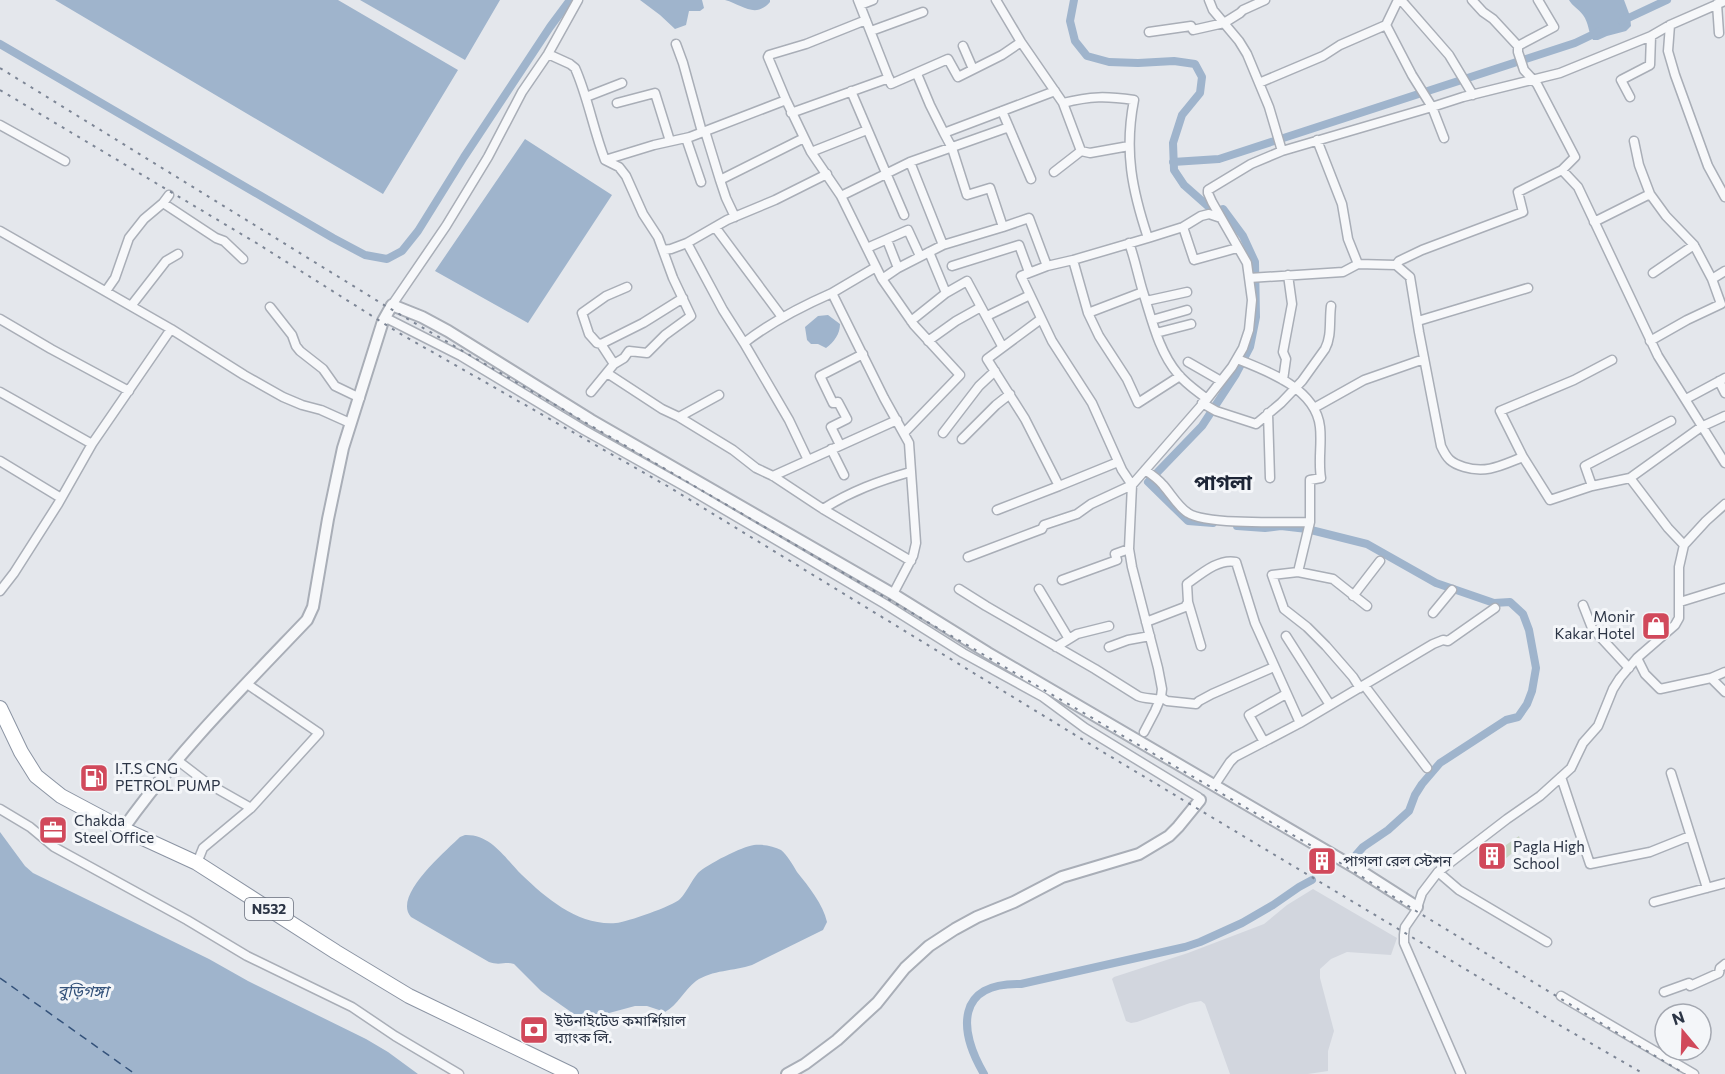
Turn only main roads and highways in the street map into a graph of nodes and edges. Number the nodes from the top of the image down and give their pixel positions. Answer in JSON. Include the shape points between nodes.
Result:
{"nodes":[{"id":1,"x":0,"y":708,"type":"edge"},
{"id":2,"x":571,"y":1074,"type":"edge"}],
"edges":[{"from":1,"to":2,"type":"highway","number":"N532","via":[[36,776],[62,796],[197,863],[409,996]]}]}
